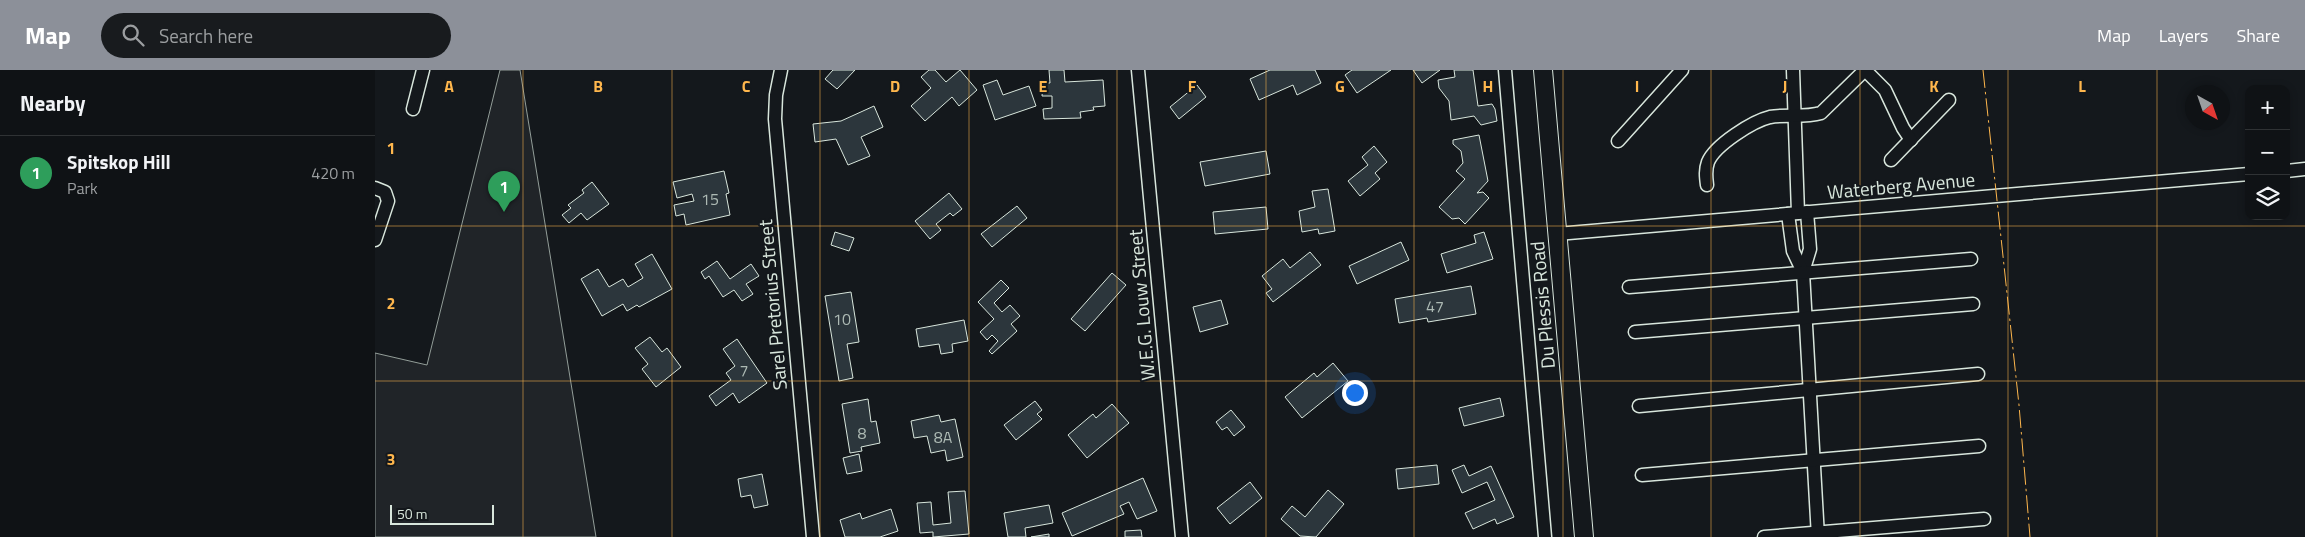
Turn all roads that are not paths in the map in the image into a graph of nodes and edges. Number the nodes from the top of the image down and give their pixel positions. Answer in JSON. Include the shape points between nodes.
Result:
{"nodes":[{"id":1,"x":423,"y":70,"type":"edge"},
{"id":2,"x":781,"y":70,"type":"edge"},
{"id":3,"x":1138,"y":70,"type":"edge"},
{"id":4,"x":1505,"y":70,"type":"edge"},
{"id":5,"x":1543,"y":70,"type":"edge"},
{"id":6,"x":1682,"y":70,"type":"edge"},
{"id":7,"x":1793,"y":70,"type":"edge"},
{"id":8,"x":1865,"y":70,"type":"edge"},
{"id":9,"x":1949,"y":100,"type":"dead end"},
{"id":10,"x":413,"y":109,"type":"dead end"},
{"id":11,"x":1795,"y":116,"type":"junction"},
{"id":12,"x":1911,"y":140,"type":"junction"},
{"id":13,"x":1618,"y":141,"type":"dead end"},
{"id":14,"x":1891,"y":160,"type":"dead end"},
{"id":15,"x":2305,"y":169,"type":"edge"},
{"id":16,"x":2290,"y":171,"type":"edge"},
{"id":17,"x":2245,"y":174,"type":"edge"},
{"id":18,"x":1707,"y":185,"type":"dead end"},
{"id":19,"x":375,"y":188,"type":"edge"},
{"id":20,"x":1798,"y":213,"type":"junction"},
{"id":21,"x":1557,"y":234,"type":"junction"},
{"id":22,"x":375,"y":240,"type":"edge"},
{"id":23,"x":1971,"y":259,"type":"dead end"},
{"id":24,"x":1803,"y":272,"type":"junction"},
{"id":25,"x":1629,"y":287,"type":"dead end"},
{"id":26,"x":1973,"y":304,"type":"dead end"},
{"id":27,"x":1805,"y":319,"type":"junction"},
{"id":28,"x":1635,"y":332,"type":"dead end"},
{"id":29,"x":1978,"y":374,"type":"dead end"},
{"id":30,"x":1809,"y":390,"type":"junction"},
{"id":31,"x":1639,"y":406,"type":"dead end"},
{"id":32,"x":1979,"y":446,"type":"dead end"},
{"id":33,"x":1813,"y":460,"type":"junction"},
{"id":34,"x":1642,"y":475,"type":"dead end"},
{"id":35,"x":1984,"y":519,"type":"dead end"},
{"id":36,"x":1817,"y":535,"type":"edge"},
{"id":37,"x":813,"y":537,"type":"edge"},
{"id":38,"x":1182,"y":537,"type":"edge"},
{"id":39,"x":1545,"y":537,"type":"edge"},
{"id":40,"x":1584,"y":537,"type":"edge"},
{"id":41,"x":1764,"y":537,"type":"edge"}],
"edges":[{"from":1,"to":10,"type":"street"},
{"from":2,"to":37,"type":"street","name":"Sarel Pretorius Street","via":[[776,95],[776,128]]},
{"from":3,"to":38,"type":"street","name":"W.E.G. Louw Street"},
{"from":4,"to":39,"type":"street","name":"Du Plessis Road"},
{"from":5,"to":21,"type":"street","name":"Du Plessis Road"},
{"from":6,"to":13,"type":"street"},
{"from":7,"to":11,"type":"street"},
{"from":8,"to":11,"type":"street","via":[[1821,113]]},
{"from":8,"to":12,"type":"street","via":[[1885,90]]},
{"from":9,"to":12,"type":"street"},
{"from":11,"to":18,"type":"street","via":[[1771,117],[1753,123],[1729,139],[1709,160]]},
{"from":11,"to":20,"type":"street"},
{"from":12,"to":14,"type":"street"},
{"from":15,"to":16,"type":"street"},
{"from":17,"to":20,"type":"street","name":"Waterberg Avenue"},
{"from":19,"to":22,"type":"street","via":[[385,192],[388,200]]},
{"from":20,"to":21,"type":"street","name":"Waterberg Avenue"},
{"from":20,"to":24,"type":"street","via":[[1793,251]]},
{"from":20,"to":24,"type":"street","via":[[1810,249]]},
{"from":21,"to":40,"type":"street","name":"Du Plessis Road"},
{"from":23,"to":24,"type":"street"},
{"from":24,"to":25,"type":"street"},
{"from":24,"to":27,"type":"street"},
{"from":26,"to":27,"type":"street"},
{"from":27,"to":28,"type":"street"},
{"from":27,"to":30,"type":"street"},
{"from":29,"to":30,"type":"street"},
{"from":30,"to":31,"type":"street"},
{"from":30,"to":33,"type":"street"},
{"from":32,"to":33,"type":"street"},
{"from":33,"to":34,"type":"street"},
{"from":33,"to":36,"type":"street"},
{"from":35,"to":36,"type":"street"},
{"from":36,"to":41,"type":"street"}]}
